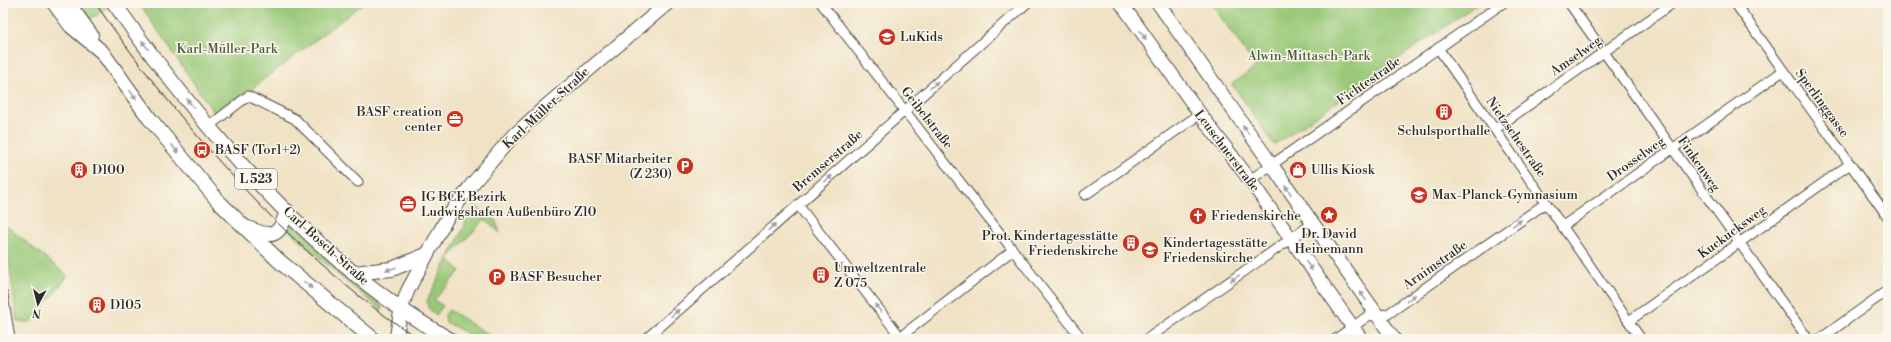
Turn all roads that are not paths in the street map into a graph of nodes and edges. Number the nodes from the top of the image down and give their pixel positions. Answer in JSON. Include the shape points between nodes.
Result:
{"nodes":[{"id":1,"x":54,"y":3,"type":"edge"},
{"id":2,"x":68,"y":3,"type":"edge"},
{"id":3,"x":114,"y":3,"type":"edge"},
{"id":4,"x":668,"y":3,"type":"edge"},
{"id":5,"x":821,"y":3,"type":"edge"},
{"id":6,"x":1027,"y":3,"type":"edge"},
{"id":7,"x":1121,"y":3,"type":"edge"},
{"id":8,"x":1158,"y":3,"type":"edge"},
{"id":9,"x":1503,"y":3,"type":"edge"},
{"id":10,"x":1569,"y":3,"type":"edge"},
{"id":11,"x":1673,"y":3,"type":"edge"},
{"id":12,"x":1735,"y":3,"type":"edge"},
{"id":13,"x":1438,"y":48,"type":"junction"},
{"id":14,"x":1604,"y":51,"type":"junction"},
{"id":15,"x":102,"y":52,"type":"junction"},
{"id":16,"x":1783,"y":70,"type":"junction"},
{"id":17,"x":905,"y":111,"type":"junction"},
{"id":18,"x":1200,"y":114,"type":"junction"},
{"id":19,"x":209,"y":126,"type":"junction"},
{"id":20,"x":1495,"y":129,"type":"junction"},
{"id":21,"x":1672,"y":149,"type":"junction"},
{"id":22,"x":1850,"y":164,"type":"junction"},
{"id":23,"x":1271,"y":166,"type":"junction"},
{"id":24,"x":1250,"y":180,"type":"junction"},
{"id":25,"x":358,"y":182,"type":"dead end"},
{"id":26,"x":1085,"y":195,"type":"dead end"},
{"id":27,"x":1546,"y":203,"type":"junction"},
{"id":28,"x":798,"y":205,"type":"junction"},
{"id":29,"x":287,"y":211,"type":"junction"},
{"id":30,"x":1888,"y":218,"type":"edge"},
{"id":31,"x":1312,"y":224,"type":"junction"},
{"id":32,"x":242,"y":225,"type":"junction"},
{"id":33,"x":1563,"y":226,"type":"junction"},
{"id":34,"x":1290,"y":239,"type":"junction"},
{"id":35,"x":1739,"y":243,"type":"junction"},
{"id":36,"x":1013,"y":250,"type":"junction"},
{"id":37,"x":426,"y":255,"type":"junction"},
{"id":38,"x":353,"y":273,"type":"junction"},
{"id":39,"x":1888,"y":290,"type":"edge"},
{"id":40,"x":3,"y":295,"type":"edge"},
{"id":41,"x":401,"y":309,"type":"junction"},
{"id":42,"x":1377,"y":315,"type":"junction"},
{"id":43,"x":1629,"y":321,"type":"junction"},
{"id":44,"x":1353,"y":327,"type":"junction"},
{"id":45,"x":7,"y":337,"type":"edge"},
{"id":46,"x":901,"y":338,"type":"edge"},
{"id":47,"x":373,"y":339,"type":"edge"},
{"id":48,"x":396,"y":339,"type":"edge"},
{"id":49,"x":449,"y":339,"type":"edge"},
{"id":50,"x":646,"y":339,"type":"edge"},
{"id":51,"x":1082,"y":339,"type":"edge"},
{"id":52,"x":1147,"y":339,"type":"edge"},
{"id":53,"x":1336,"y":339,"type":"edge"},
{"id":54,"x":1361,"y":339,"type":"edge"},
{"id":55,"x":1394,"y":339,"type":"edge"},
{"id":56,"x":1641,"y":339,"type":"edge"},
{"id":57,"x":1808,"y":339,"type":"edge"},
{"id":58,"x":1820,"y":339,"type":"edge"}],
"edges":[{"from":1,"to":15,"type":"main road","via":[[72,26]]},
{"from":2,"to":15,"type":"main road"},
{"from":19,"to":3,"type":"main road","name":"Carl-Bosch-Straße","number":"L 523","one_way":true},
{"from":4,"to":37,"type":"street","name":"Karl-Müller-Straße","via":[[563,90],[510,139],[460,200]]},
{"from":5,"to":17,"type":"street","name":"Geibelstraße"},
{"from":17,"to":6,"type":"street","name":"Bremserstraße","one_way":true},
{"from":7,"to":18,"type":"street","name":"Leuschnerstraße","one_way":true},
{"from":23,"to":8,"type":"street","name":"Leuschnerstraße","one_way":true},
{"from":9,"to":13,"type":"street","name":"Fichtestraße"},
{"from":10,"to":14,"type":"street","name":"Finkenweg"},
{"from":11,"to":14,"type":"street","name":"Amselweg"},
{"from":12,"to":16,"type":"street","name":"Sperlinggasse"},
{"from":13,"to":20,"type":"street","name":"Nietzschestraße"},
{"from":13,"to":23,"type":"street","name":"Fichtestraße"},
{"from":14,"to":20,"type":"street","name":"Amselweg"},
{"from":14,"to":21,"type":"street","name":"Finkenweg"},
{"from":15,"to":32,"type":"main road","one_way":true,"via":[[150,118],[219,202]]},
{"from":16,"to":21,"type":"street","name":"Drosselweg"},
{"from":16,"to":22,"type":"street","name":"Sperlinggasse"},
{"from":28,"to":17,"type":"street","name":"Bremserstraße","one_way":true},
{"from":17,"to":36,"type":"street","name":"Geibelstraße"},
{"from":18,"to":24,"type":"street","name":"Leuschnerstraße"},
{"from":18,"to":26,"type":"street"},
{"from":19,"to":25,"type":"street","via":[[248,96],[295,119]]},
{"from":19,"to":29,"type":"main road","name":"Carl-Bosch-Straße","number":"L 523","via":[[253,177]]},
{"from":20,"to":27,"type":"street","name":"Nietzschestraße"},
{"from":21,"to":33,"type":"street","name":"Drosselweg"},
{"from":21,"to":35,"type":"street","name":"Finkenweg"},
{"from":22,"to":30,"type":"street","name":"Sperlinggasse"},
{"from":22,"to":35,"type":"street","name":"Kuckucksweg"},
{"from":23,"to":24,"type":"street","name":"Fichtestraße"},
{"from":31,"to":23,"type":"street","name":"Leuschnerstraße","one_way":true},
{"from":24,"to":34,"type":"street","name":"Leuschnerstraße"},
{"from":27,"to":33,"type":"street","name":"Nietzschestraße"},
{"from":42,"to":27,"type":"street","name":"Arnimstraße","one_way":true,"via":[[1388,314]]},
{"from":46,"to":28,"type":"street","one_way":true},
{"from":50,"to":28,"type":"street","name":"Bremserstraße","one_way":true},
{"from":29,"to":32,"type":"main road","via":[[282,227],[272,235],[259,233]]},
{"from":29,"to":38,"type":"main road","name":"Carl-Bosch-Straße","number":"L 523"},
{"from":31,"to":34,"type":"street"},
{"from":42,"to":31,"type":"street","name":"Leuschnerstraße","one_way":true},
{"from":32,"to":47,"type":"main road","one_way":true,"via":[[278,260]]},
{"from":33,"to":43,"type":"street","name":"Nietzschestraße"},
{"from":34,"to":44,"type":"street","name":"Leuschnerstraße","one_way":true},
{"from":34,"to":52,"type":"street","one_way":true},
{"from":35,"to":43,"type":"street","name":"Kuckucksweg"},
{"from":35,"to":57,"type":"street","name":"Finkenweg"},
{"from":36,"to":46,"type":"street"},
{"from":36,"to":51,"type":"street","name":"Geibelstraße"},
{"from":37,"to":38,"type":"main road","one_way":true,"via":[[392,269]]},
{"from":37,"to":41,"type":"street","name":"Karl-Müller-Straße"},
{"from":38,"to":41,"type":"main road","name":"Carl-Bosch-Straße","number":"L 523"},
{"from":39,"to":58,"type":"street"},
{"from":40,"to":45,"type":"street"},
{"from":41,"to":48,"type":"street","name":"Karl-Müller-Straße"},
{"from":41,"to":49,"type":"main road","name":"Carl-Bosch-Straße","number":"L 523"},
{"from":42,"to":44,"type":"street","name":"Arnimstraße","via":[[1368,316]]},
{"from":42,"to":55,"type":"street","name":"Leuschnerstraße"},
{"from":43,"to":56,"type":"street","name":"Nietzschestraße"},
{"from":44,"to":53,"type":"street","name":"Arnimstraße"},
{"from":44,"to":54,"type":"street","name":"Leuschnerstraße"}]}
